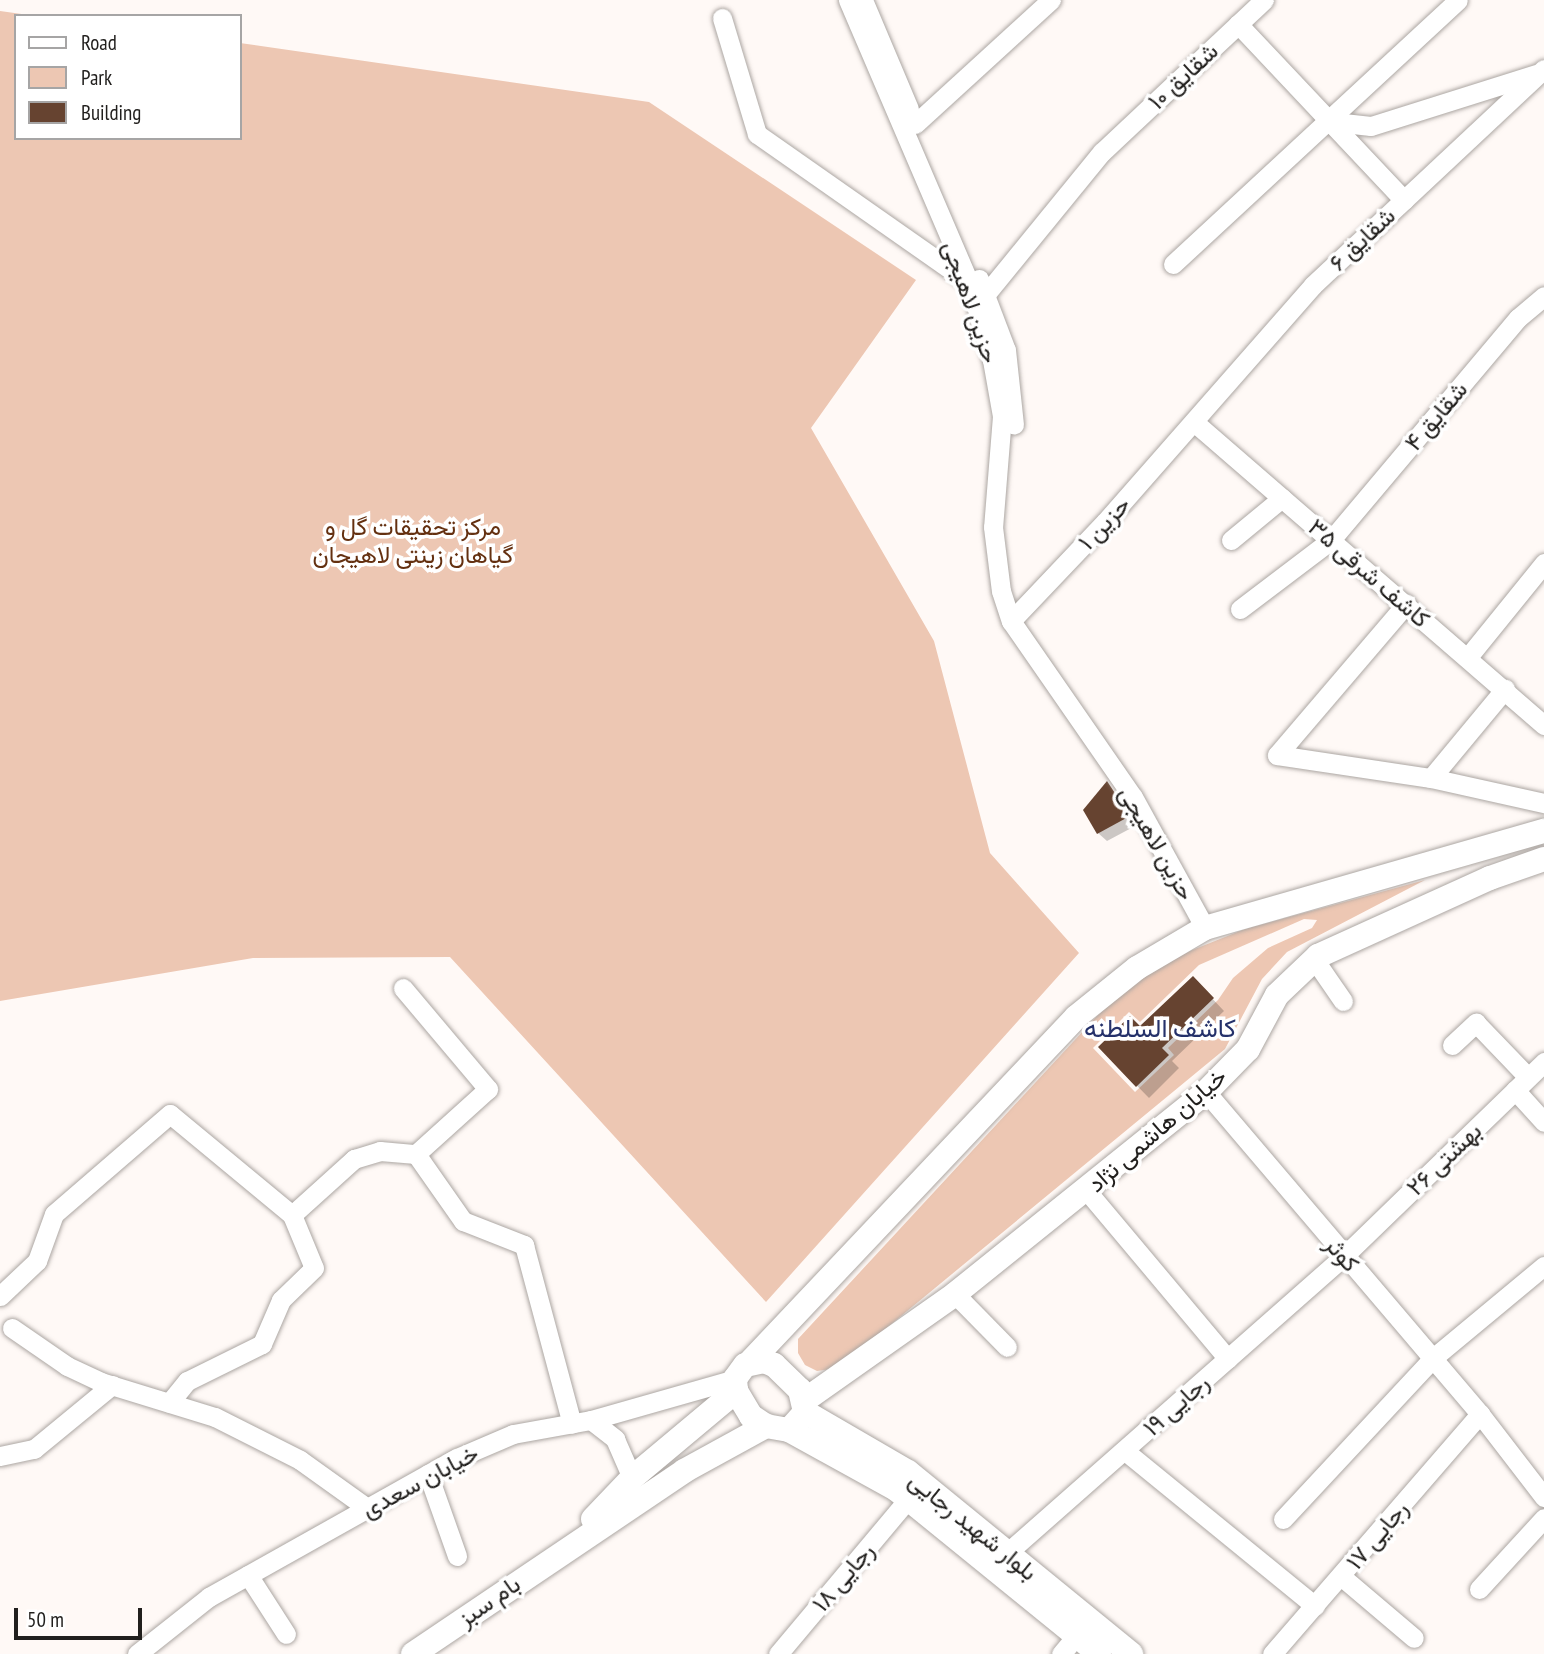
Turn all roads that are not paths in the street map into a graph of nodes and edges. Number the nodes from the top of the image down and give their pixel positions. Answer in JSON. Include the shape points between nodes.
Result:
{"nodes":[{"id":1,"x":1051,"y":0,"type":"edge"},
{"id":2,"x":1264,"y":0,"type":"edge"},
{"id":3,"x":1458,"y":0,"type":"edge"},
{"id":4,"x":858,"y":2,"type":"edge"},
{"id":5,"x":722,"y":18,"type":"dead end"},
{"id":6,"x":1238,"y":24,"type":"junction"},
{"id":7,"x":1542,"y":71,"type":"edge"},
{"id":8,"x":1325,"y":121,"type":"junction"},
{"id":9,"x":915,"y":124,"type":"junction"},
{"id":10,"x":1404,"y":200,"type":"junction"},
{"id":11,"x":1173,"y":264,"type":"dead end"},
{"id":12,"x":969,"y":282,"type":"junction"},
{"id":13,"x":986,"y":294,"type":"junction"},
{"id":14,"x":1544,"y":296,"type":"edge"},
{"id":15,"x":1194,"y":422,"type":"junction"},
{"id":16,"x":1282,"y":498,"type":"junction"},
{"id":17,"x":1231,"y":540,"type":"dead end"},
{"id":18,"x":1331,"y":540,"type":"junction"},
{"id":19,"x":1544,"y":563,"type":"edge"},
{"id":20,"x":1406,"y":604,"type":"junction"},
{"id":21,"x":1240,"y":609,"type":"dead end"},
{"id":22,"x":1011,"y":621,"type":"junction"},
{"id":23,"x":1468,"y":657,"type":"junction"},
{"id":24,"x":1505,"y":689,"type":"junction"},
{"id":25,"x":1544,"y":724,"type":"edge"},
{"id":26,"x":1431,"y":778,"type":"junction"},
{"id":27,"x":1544,"y":803,"type":"edge"},
{"id":28,"x":1544,"y":831,"type":"edge"},
{"id":29,"x":1544,"y":859,"type":"edge"},
{"id":30,"x":1205,"y":928,"type":"junction"},
{"id":31,"x":1314,"y":959,"type":"junction"},
{"id":32,"x":403,"y":988,"type":"dead end"},
{"id":33,"x":1343,"y":1001,"type":"dead end"},
{"id":34,"x":1452,"y":1045,"type":"dead end"},
{"id":35,"x":1544,"y":1062,"type":"edge"},
{"id":36,"x":1522,"y":1084,"type":"junction"},
{"id":37,"x":1206,"y":1092,"type":"junction"},
{"id":38,"x":1544,"y":1122,"type":"edge"},
{"id":39,"x":416,"y":1154,"type":"junction"},
{"id":40,"x":1087,"y":1191,"type":"junction"},
{"id":41,"x":292,"y":1215,"type":"junction"},
{"id":42,"x":1344,"y":1256,"type":"junction"},
{"id":43,"x":1544,"y":1266,"type":"edge"},
{"id":44,"x":955,"y":1294,"type":"junction"},
{"id":45,"x":0,"y":1297,"type":"edge"},
{"id":46,"x":6,"y":1331,"type":"edge"},
{"id":47,"x":1007,"y":1347,"type":"dead end"},
{"id":48,"x":1433,"y":1357,"type":"junction"},
{"id":49,"x":1228,"y":1359,"type":"junction"},
{"id":50,"x":741,"y":1377,"type":"junction"},
{"id":51,"x":112,"y":1385,"type":"junction"},
{"id":52,"x":169,"y":1403,"type":"junction"},
{"id":53,"x":1480,"y":1414,"type":"junction"},
{"id":54,"x":791,"y":1417,"type":"junction"},
{"id":55,"x":581,"y":1422,"type":"junction"},
{"id":56,"x":1125,"y":1451,"type":"junction"},
{"id":57,"x":852,"y":1452,"type":"junction"},
{"id":58,"x":0,"y":1456,"type":"edge"},
{"id":59,"x":428,"y":1474,"type":"junction"},
{"id":60,"x":632,"y":1478,"type":"junction"},
{"id":61,"x":1544,"y":1497,"type":"edge"},
{"id":62,"x":908,"y":1499,"type":"junction"},
{"id":63,"x":367,"y":1508,"type":"junction"},
{"id":64,"x":1544,"y":1518,"type":"edge"},
{"id":65,"x":1283,"y":1519,"type":"dead end"},
{"id":66,"x":565,"y":1549,"type":"junction"},
{"id":67,"x":1007,"y":1553,"type":"junction"},
{"id":68,"x":457,"y":1556,"type":"dead end"},
{"id":69,"x":248,"y":1575,"type":"junction"},
{"id":70,"x":1342,"y":1577,"type":"junction"},
{"id":71,"x":1479,"y":1589,"type":"dead end"},
{"id":72,"x":1315,"y":1606,"type":"junction"},
{"id":73,"x":286,"y":1634,"type":"dead end"},
{"id":74,"x":1414,"y":1638,"type":"dead end"},
{"id":75,"x":1069,"y":1645,"type":"edge"},
{"id":76,"x":136,"y":1654,"type":"edge"},
{"id":77,"x":413,"y":1654,"type":"edge"},
{"id":78,"x":778,"y":1654,"type":"edge"},
{"id":79,"x":1099,"y":1654,"type":"edge"},
{"id":80,"x":1131,"y":1654,"type":"edge"},
{"id":81,"x":1272,"y":1654,"type":"edge"}],
"edges":[{"from":1,"to":9,"type":"street"},
{"from":2,"to":6,"type":"street","name":"شقایق ۱۰"},
{"from":3,"to":8,"type":"street"},
{"from":4,"to":9,"type":"street","name":"حزین لاهیجی"},
{"from":4,"to":12,"type":"street","name":"حزین لاهیجی"},
{"from":5,"to":12,"type":"street","via":[[757,134]]},
{"from":6,"to":8,"type":"street"},
{"from":6,"to":13,"type":"street","name":"شقایق ۱۰","via":[[1102,152]]},
{"from":7,"to":8,"type":"street","via":[[1371,126]]},
{"from":7,"to":10,"type":"street","name":"شقایق ۶"},
{"from":8,"to":10,"type":"street"},
{"from":8,"to":11,"type":"street"},
{"from":9,"to":13,"type":"street","name":"حزین لاهیجی"},
{"from":10,"to":15,"type":"street","name":"شقایق ۶","via":[[1313,285]]},
{"from":12,"to":22,"type":"street","name":"حزین لاهیجی","via":[[992,360],[1002,416],[993,527],[1001,591]]},
{"from":13,"to":22,"type":"street","name":"حزین لاهیجی","via":[[1006,350],[1015,415],[1003,538]]},
{"from":14,"to":18,"type":"street","name":"شقایق ۴","via":[[1518,318]]},
{"from":15,"to":16,"type":"street","name":"کاشف شرقی ۳۵"},
{"from":15,"to":22,"type":"street","name":"حزین ۱"},
{"from":16,"to":17,"type":"street"},
{"from":16,"to":18,"type":"street","name":"کاشف شرقی ۳۵"},
{"from":18,"to":20,"type":"street","name":"کاشف شرقی ۳۵"},
{"from":18,"to":21,"type":"street","name":"شقایق ۴"},
{"from":19,"to":23,"type":"street"},
{"from":20,"to":23,"type":"street","name":"کاشف شرقی ۳۵"},
{"from":20,"to":26,"type":"street","via":[[1277,755]]},
{"from":22,"to":30,"type":"street","name":"حزین لاهیجی","via":[[1133,797]]},
{"from":23,"to":24,"type":"street","name":"کاشف شرقی ۳۵"},
{"from":24,"to":25,"type":"street","name":"کاشف شرقی ۳۵"},
{"from":24,"to":26,"type":"street"},
{"from":26,"to":27,"type":"street"},
{"from":28,"to":30,"type":"main road"},
{"from":29,"to":31,"type":"main road","name":"خیابان هاشمی نژاد","via":[[1490,878]]},
{"from":30,"to":50,"type":"main road","via":[[1137,968],[1076,1017]]},
{"from":31,"to":33,"type":"street"},
{"from":31,"to":37,"type":"main road","name":"خیابان هاشمی نژاد","via":[[1277,995],[1248,1049]]},
{"from":32,"to":39,"type":"street","via":[[488,1089]]},
{"from":34,"to":36,"type":"street","via":[[1476,1023]]},
{"from":35,"to":36,"type":"street","name":"بهشتی ۲۶"},
{"from":36,"to":38,"type":"street"},
{"from":36,"to":42,"type":"street","name":"بهشتی ۲۶"},
{"from":37,"to":40,"type":"main road","name":"خیابان هاشمی نژاد"},
{"from":37,"to":42,"type":"street","name":"کوثر"},
{"from":39,"to":41,"type":"street","via":[[380,1151],[354,1159]]},
{"from":39,"to":55,"type":"street","via":[[463,1221],[524,1245]]},
{"from":40,"to":44,"type":"main road","name":"خیابان هاشمی نژاد"},
{"from":40,"to":49,"type":"street"},
{"from":41,"to":45,"type":"street","via":[[170,1114],[54,1214],[37,1261]]},
{"from":41,"to":52,"type":"street","via":[[314,1268],[281,1300],[262,1344],[187,1381]]},
{"from":42,"to":48,"type":"street","name":"کوثر"},
{"from":42,"to":49,"type":"street","name":"رجایی ۱۹"},
{"from":43,"to":48,"type":"street"},
{"from":44,"to":47,"type":"street"},
{"from":44,"to":54,"type":"main road","name":"خیابان هاشمی نژاد"},
{"from":45,"to":46,"type":"street"},
{"from":46,"to":51,"type":"street","via":[[66,1366]]},
{"from":48,"to":53,"type":"street","name":"کوثر"},
{"from":48,"to":65,"type":"street"},
{"from":49,"to":56,"type":"street","name":"رجایی ۱۹"},
{"from":50,"to":54,"type":"main road","via":[[751,1416]]},
{"from":50,"to":54,"type":"main road","via":[[764,1361],[789,1375]]},
{"from":50,"to":55,"type":"street","name":"خیابان سعدی"},
{"from":50,"to":60,"type":"main road"},
{"from":51,"to":52,"type":"street"},
{"from":51,"to":58,"type":"street","via":[[34,1449]]},
{"from":52,"to":63,"type":"street","via":[[215,1417],[300,1460]]},
{"from":53,"to":61,"type":"street","name":"کوثر"},
{"from":53,"to":70,"type":"street","name":"رجایی ۱۷"},
{"from":54,"to":57,"type":"main road","name":"بلوار شهید رجایی"},
{"from":54,"to":66,"type":"main road","name":"خیابان هاشمی نژاد","via":[[684,1471]]},
{"from":55,"to":59,"type":"street","name":"خیابان سعدی","via":[[513,1434]]},
{"from":55,"to":60,"type":"street","via":[[615,1439]]},
{"from":56,"to":67,"type":"street","name":"رجایی ۱۹"},
{"from":56,"to":72,"type":"street"},
{"from":57,"to":62,"type":"main road","name":"بلوار شهید رجایی"},
{"from":57,"to":67,"type":"main road","name":"بلوار شهید رجایی","via":[[908,1472]]},
{"from":59,"to":63,"type":"street","name":"خیابان سعدی"},
{"from":59,"to":68,"type":"street"},
{"from":60,"to":66,"type":"main road"},
{"from":62,"to":75,"type":"main road","name":"بلوار شهید رجایی"},
{"from":62,"to":78,"type":"street","name":"رجایی ۱۸"},
{"from":63,"to":69,"type":"street","name":"خیابان سعدی"},
{"from":64,"to":71,"type":"street"},
{"from":66,"to":77,"type":"main road","name":"بام سبز"},
{"from":67,"to":80,"type":"main road","name":"بلوار شهید رجایی"},
{"from":69,"to":73,"type":"street"},
{"from":69,"to":76,"type":"street","name":"خیابان سعدی","via":[[209,1597]]},
{"from":70,"to":72,"type":"street","name":"رجایی ۱۷"},
{"from":70,"to":74,"type":"street"},
{"from":72,"to":81,"type":"street","name":"رجایی ۱۷"},
{"from":75,"to":79,"type":"main road","name":"بلوار شهید رجایی"}]}
